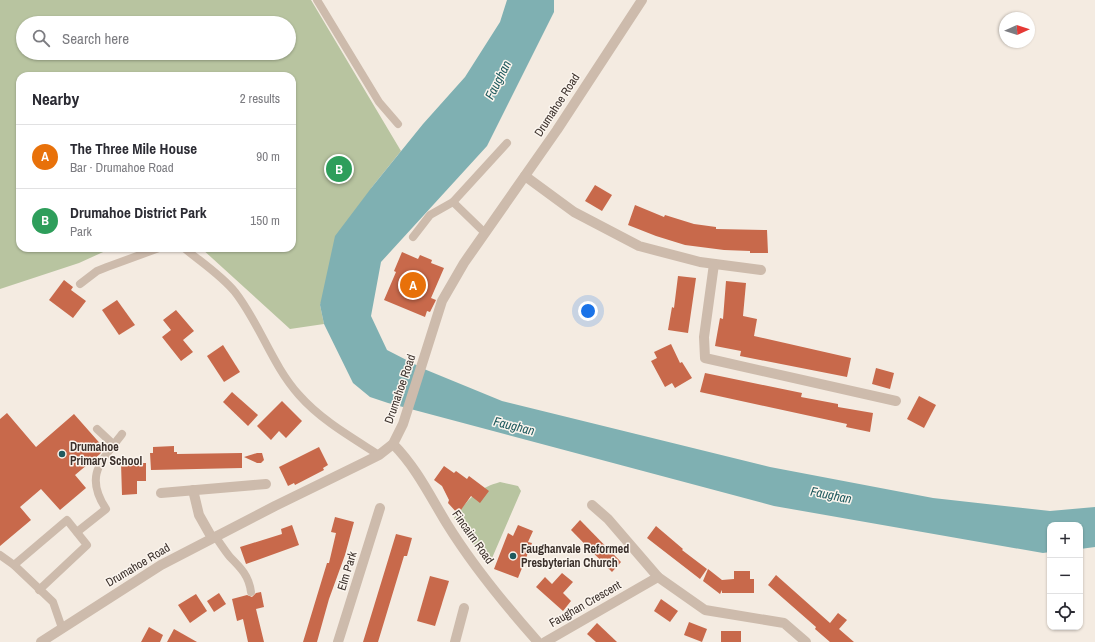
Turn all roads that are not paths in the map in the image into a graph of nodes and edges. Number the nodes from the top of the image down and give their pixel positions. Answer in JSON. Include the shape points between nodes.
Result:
{"nodes":[{"id":1,"x":317,"y":0,"type":"edge"},
{"id":2,"x":642,"y":0,"type":"edge"},
{"id":3,"x":398,"y":124,"type":"dead end"},
{"id":4,"x":507,"y":143,"type":"dead end"},
{"id":5,"x":525,"y":176,"type":"junction"},
{"id":6,"x":453,"y":202,"type":"junction"},
{"id":7,"x":486,"y":233,"type":"junction"},
{"id":8,"x":413,"y":237,"type":"dead end"},
{"id":9,"x":148,"y":252,"type":"edge"},
{"id":10,"x":189,"y":252,"type":"edge"},
{"id":11,"x":714,"y":264,"type":"junction"},
{"id":12,"x":761,"y":270,"type":"dead end"},
{"id":13,"x":80,"y":284,"type":"dead end"},
{"id":14,"x":896,"y":401,"type":"dead end"},
{"id":15,"x":97,"y":429,"type":"dead end"},
{"id":16,"x":122,"y":434,"type":"dead end"},
{"id":17,"x":392,"y":444,"type":"junction"},
{"id":18,"x":114,"y":445,"type":"junction"},
{"id":19,"x":379,"y":455,"type":"junction"},
{"id":20,"x":266,"y":484,"type":"dead end"},
{"id":21,"x":193,"y":490,"type":"junction"},
{"id":22,"x":161,"y":494,"type":"dead end"},
{"id":23,"x":592,"y":505,"type":"dead end"},
{"id":24,"x":380,"y":508,"type":"dead end"},
{"id":25,"x":77,"y":532,"type":"junction"},
{"id":26,"x":214,"y":537,"type":"junction"},
{"id":27,"x":0,"y":555,"type":"edge"},
{"id":28,"x":14,"y":565,"type":"junction"},
{"id":29,"x":658,"y":577,"type":"junction"},
{"id":30,"x":39,"y":590,"type":"junction"},
{"id":31,"x":251,"y":592,"type":"dead end"},
{"id":32,"x":464,"y":608,"type":"dead end"},
{"id":33,"x":62,"y":628,"type":"junction"},
{"id":34,"x":43,"y":642,"type":"edge"},
{"id":35,"x":338,"y":642,"type":"edge"},
{"id":36,"x":455,"y":642,"type":"edge"},
{"id":37,"x":538,"y":642,"type":"edge"},
{"id":38,"x":545,"y":642,"type":"edge"},
{"id":39,"x":806,"y":642,"type":"edge"}],
"edges":[{"from":1,"to":3,"type":"lane","via":[[379,102]]},
{"from":2,"to":5,"type":"street","name":"Drumahoe Road"},
{"from":4,"to":6,"type":"lane"},
{"from":5,"to":7,"type":"street","name":"Drumahoe Road"},
{"from":5,"to":11,"type":"street","via":[[574,212],[638,246]]},
{"from":6,"to":7,"type":"lane"},
{"from":6,"to":8,"type":"lane","via":[[430,216]]},
{"from":7,"to":17,"type":"street","name":"Drumahoe Road","via":[[464,263],[442,301],[403,424]]},
{"from":9,"to":13,"type":"lane","via":[[97,271]]},
{"from":10,"to":19,"type":"lane","via":[[234,292],[298,395],[315,412]]},
{"from":11,"to":12,"type":"street"},
{"from":11,"to":14,"type":"street","via":[[704,337],[705,358]]},
{"from":15,"to":18,"type":"lane"},
{"from":16,"to":18,"type":"lane"},
{"from":17,"to":19,"type":"street","name":"Drumahoe Road"},
{"from":17,"to":37,"type":"street","name":"Fincairn Road","via":[[421,478],[448,524],[507,608]]},
{"from":18,"to":25,"type":"lane","via":[[96,469],[98,497],[106,509]]},
{"from":19,"to":26,"type":"street","name":"Drumahoe Road"},
{"from":20,"to":21,"type":"street"},
{"from":21,"to":22,"type":"street"},
{"from":21,"to":26,"type":"street","via":[[199,515]]},
{"from":23,"to":29,"type":"street","via":[[608,519]]},
{"from":24,"to":35,"type":"street","name":"Elm Park"},
{"from":25,"to":28,"type":"lane","via":[[66,520]]},
{"from":25,"to":30,"type":"lane","via":[[87,544]]},
{"from":26,"to":31,"type":"lane","via":[[242,568],[250,583]]},
{"from":26,"to":33,"type":"street","name":"Drumahoe Road","via":[[161,565]]},
{"from":27,"to":28,"type":"lane"},
{"from":28,"to":30,"type":"lane"},
{"from":29,"to":38,"type":"street","name":"Faughan Crescent"},
{"from":29,"to":39,"type":"street","via":[[705,610],[784,623]]},
{"from":30,"to":33,"type":"lane","via":[[53,602]]},
{"from":32,"to":36,"type":"street"},
{"from":33,"to":34,"type":"street","name":"Drumahoe Road"}]}
